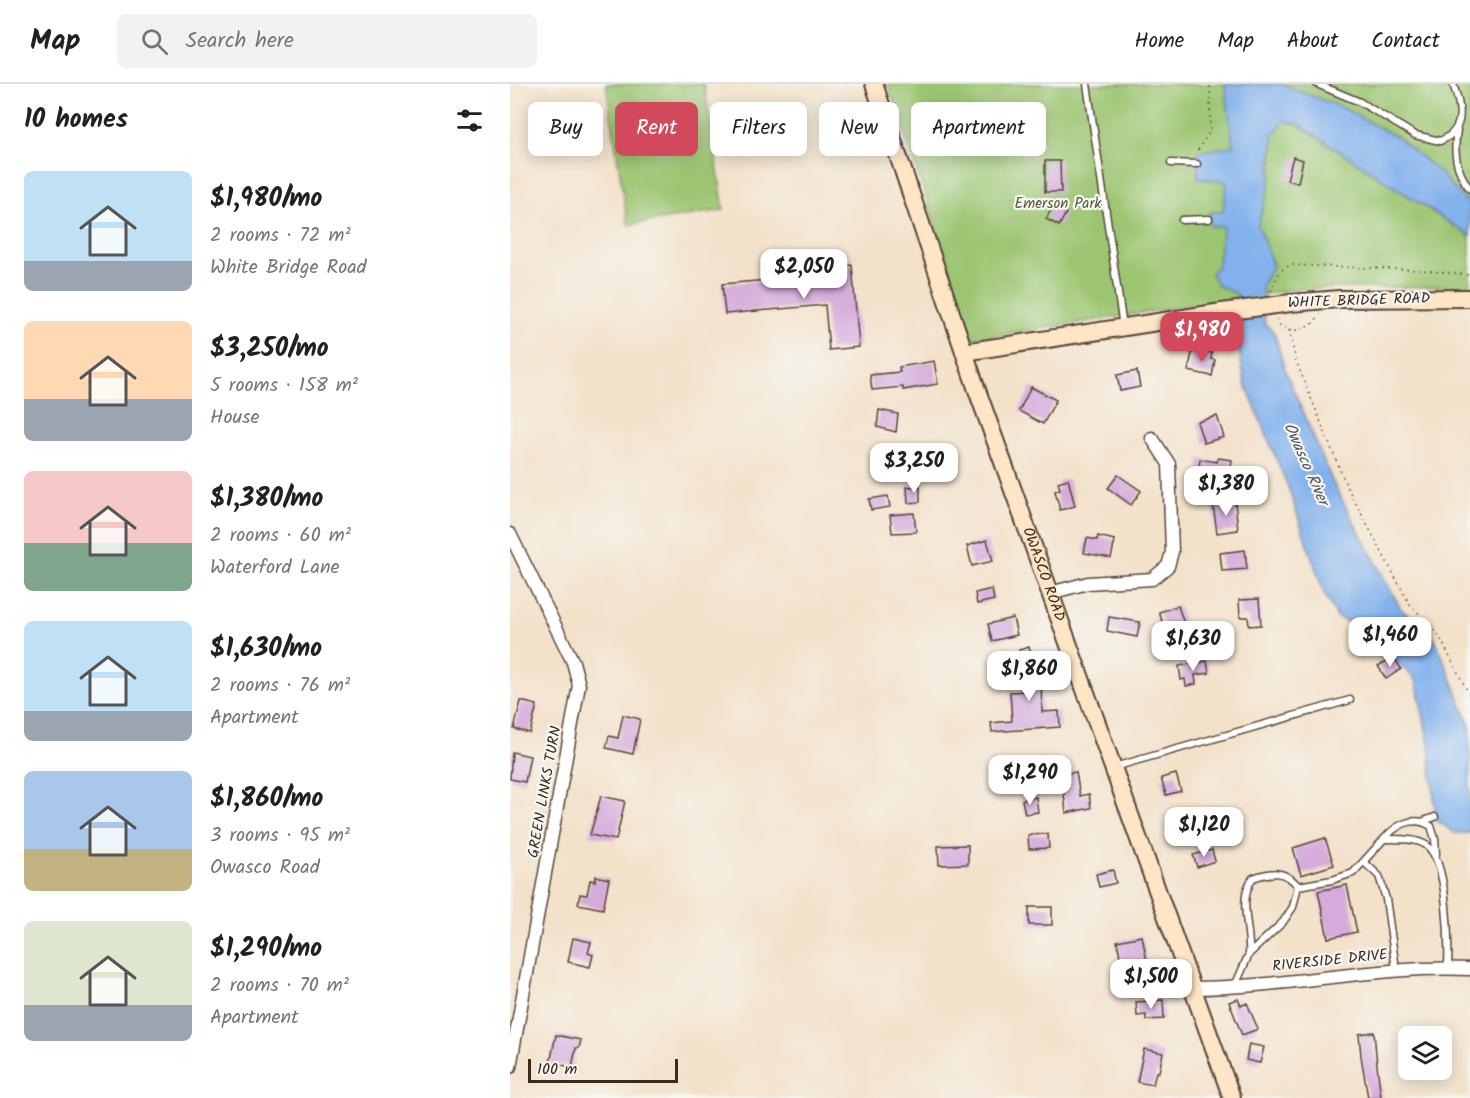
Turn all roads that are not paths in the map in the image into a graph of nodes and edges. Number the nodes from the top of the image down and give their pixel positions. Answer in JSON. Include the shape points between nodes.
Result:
{"nodes":[{"id":1,"x":874,"y":84,"type":"edge"},
{"id":2,"x":1087,"y":84,"type":"edge"},
{"id":3,"x":1317,"y":84,"type":"edge"},
{"id":4,"x":1453,"y":84,"type":"edge"},
{"id":5,"x":1458,"y":127,"type":"junction"},
{"id":6,"x":1171,"y":163,"type":"dead end"},
{"id":7,"x":1197,"y":164,"type":"dead end"},
{"id":8,"x":1470,"y":189,"type":"edge"},
{"id":9,"x":1209,"y":219,"type":"dead end"},
{"id":10,"x":1182,"y":220,"type":"dead end"},
{"id":11,"x":1470,"y":298,"type":"edge"},
{"id":12,"x":1123,"y":328,"type":"junction"},
{"id":13,"x":964,"y":352,"type":"junction"},
{"id":14,"x":1152,"y":438,"type":"dead end"},
{"id":15,"x":510,"y":534,"type":"edge"},
{"id":16,"x":1050,"y":593,"type":"junction"},
{"id":17,"x":1350,"y":700,"type":"dead end"},
{"id":18,"x":1113,"y":767,"type":"junction"},
{"id":19,"x":1435,"y":817,"type":"dead end"},
{"id":20,"x":1424,"y":822,"type":"junction"},
{"id":21,"x":1384,"y":839,"type":"junction"},
{"id":22,"x":1436,"y":854,"type":"junction"},
{"id":23,"x":1365,"y":863,"type":"junction"},
{"id":24,"x":1298,"y":886,"type":"junction"},
{"id":25,"x":1249,"y":954,"type":"junction"},
{"id":26,"x":1448,"y":968,"type":"junction"},
{"id":27,"x":1396,"y":969,"type":"junction"},
{"id":28,"x":1470,"y":969,"type":"edge"},
{"id":29,"x":1235,"y":986,"type":"junction"},
{"id":30,"x":1192,"y":988,"type":"junction"},
{"id":31,"x":510,"y":1067,"type":"edge"},
{"id":32,"x":1232,"y":1098,"type":"edge"}],
"edges":[{"from":1,"to":13,"type":"main road","name":"OWASCO ROAD"},
{"from":2,"to":12,"type":"lane"},
{"from":3,"to":5,"type":"lane","via":[[1360,102],[1422,138],[1440,141]]},
{"from":4,"to":5,"type":"lane","via":[[1460,111]]},
{"from":5,"to":8,"type":"lane","via":[[1455,159]]},
{"from":6,"to":7,"type":"lane"},
{"from":9,"to":10,"type":"lane"},
{"from":11,"to":12,"type":"main road","name":"WHITE BRIDGE ROAD","bridge":true,"via":[[1322,300]]},
{"from":12,"to":13,"type":"main road","name":"WHITE BRIDGE ROAD"},
{"from":13,"to":16,"type":"main road","name":"OWASCO ROAD"},
{"from":14,"to":16,"type":"street","via":[[1168,464],[1172,552],[1168,566],[1146,580],[1088,583]]},
{"from":15,"to":31,"type":"street","name":"GREEN LINKS TURN","via":[[573,662],[579,685]]},
{"from":16,"to":18,"type":"main road","name":"OWASCO ROAD"},
{"from":17,"to":18,"type":"lane"},
{"from":18,"to":30,"type":"main road","name":"OWASCO ROAD"},
{"from":19,"to":20,"type":"lane"},
{"from":20,"to":21,"type":"lane","via":[[1411,821],[1393,829]]},
{"from":20,"to":22,"type":"lane","via":[[1431,826]]},
{"from":21,"to":22,"type":"lane","via":[[1425,844]]},
{"from":21,"to":23,"type":"lane"},
{"from":22,"to":26,"type":"lane","via":[[1448,933]]},
{"from":23,"to":24,"type":"lane","via":[[1353,873]]},
{"from":23,"to":27,"type":"lane","via":[[1379,876],[1386,899]]},
{"from":24,"to":25,"type":"lane","via":[[1293,907],[1283,922]]},
{"from":24,"to":25,"type":"lane","via":[[1280,872],[1253,878],[1244,901]]},
{"from":25,"to":29,"type":"lane"},
{"from":26,"to":27,"type":"street","name":"RIVERSIDE DRIVE"},
{"from":26,"to":28,"type":"street","name":"RIVERSIDE DRIVE"},
{"from":27,"to":29,"type":"street","name":"RIVERSIDE DRIVE"},
{"from":29,"to":30,"type":"street","name":"RIVERSIDE DRIVE"},
{"from":30,"to":32,"type":"main road","name":"OWASCO ROAD"}]}
